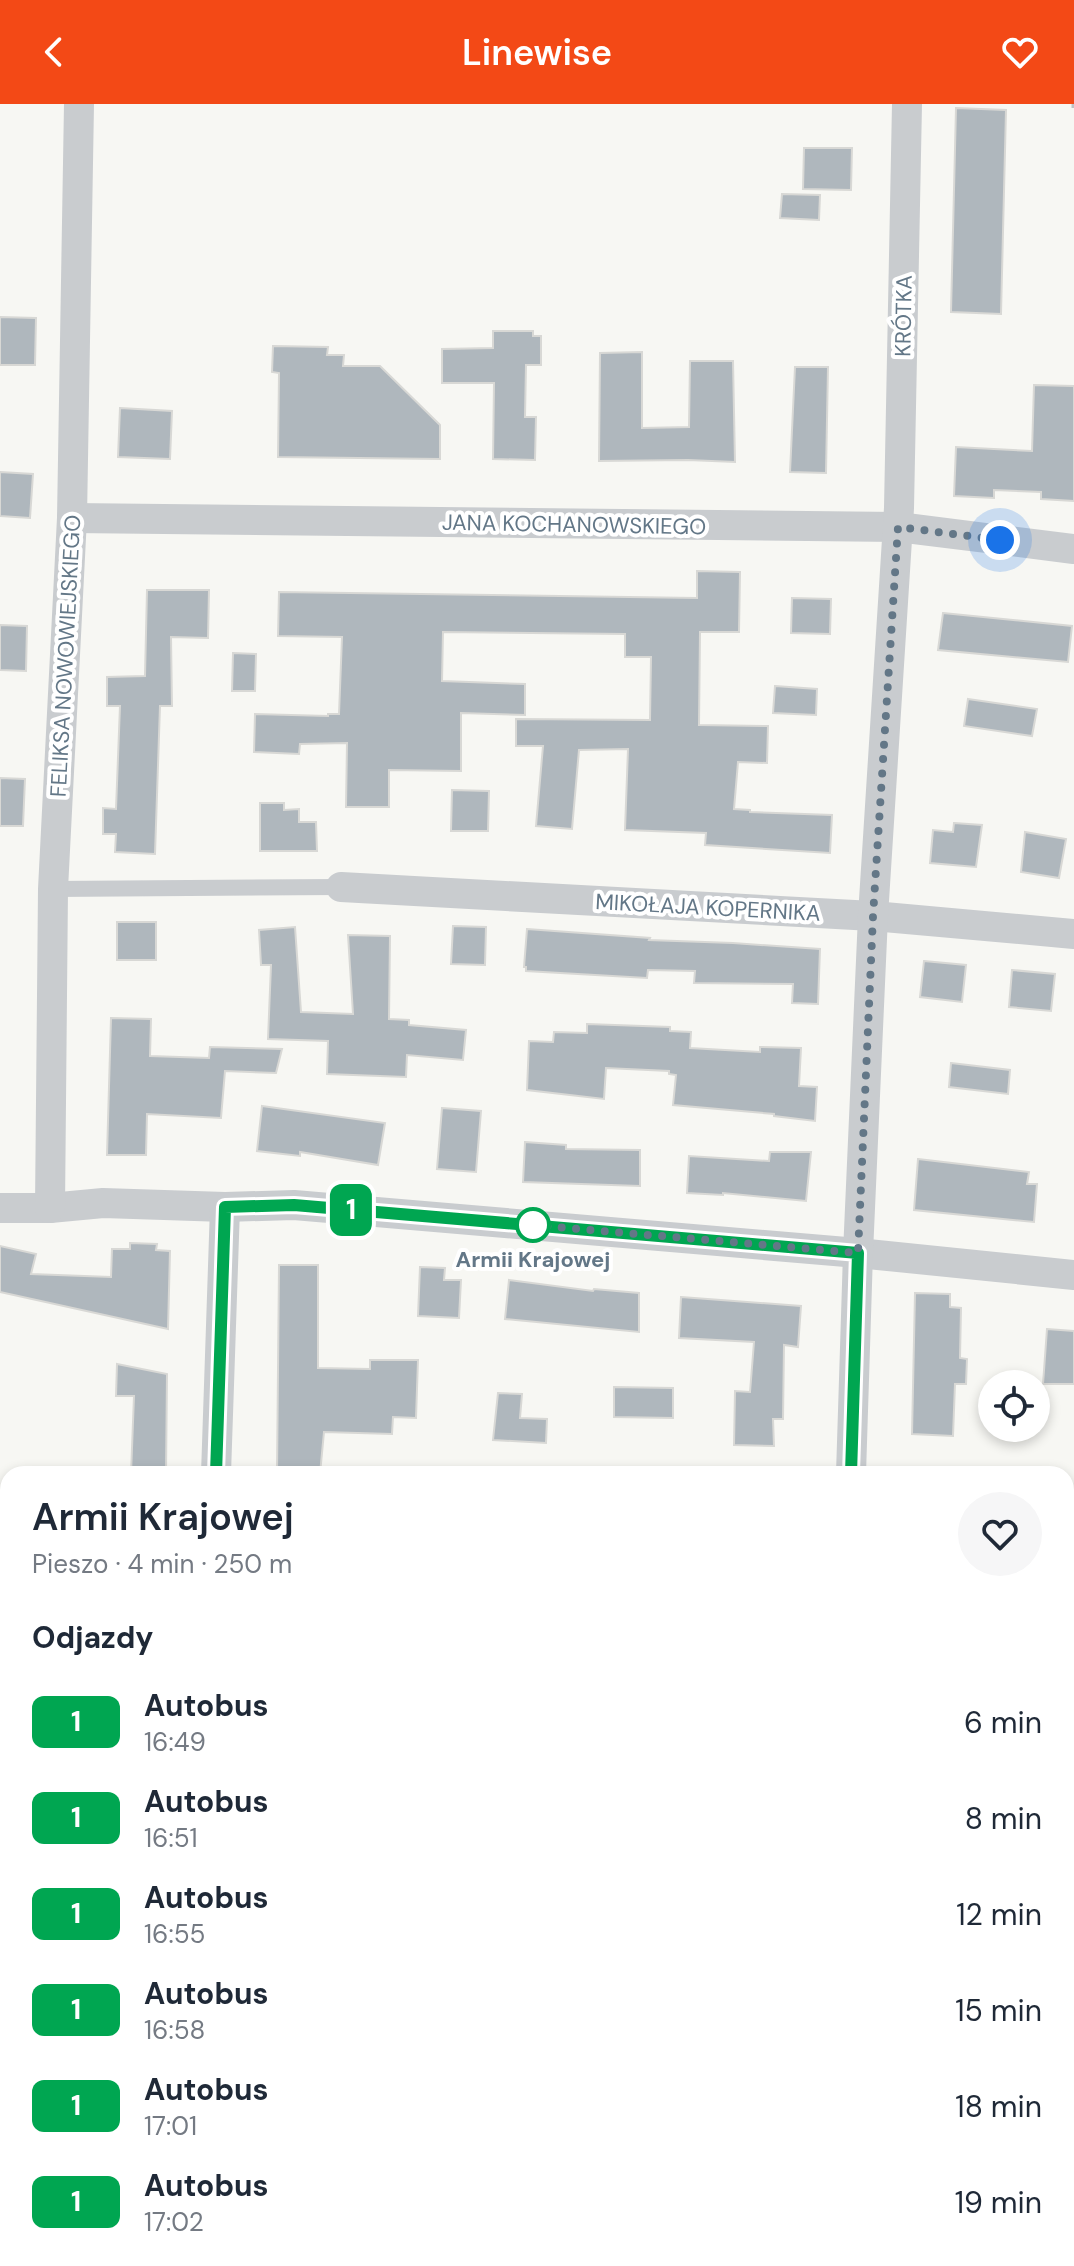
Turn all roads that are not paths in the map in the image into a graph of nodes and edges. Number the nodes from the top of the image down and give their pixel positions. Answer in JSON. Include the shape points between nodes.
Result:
{"nodes":[{"id":1,"x":79,"y":104,"type":"edge"},
{"id":2,"x":907,"y":104,"type":"edge"},
{"id":3,"x":72,"y":518,"type":"junction"},
{"id":4,"x":898,"y":527,"type":"junction"},
{"id":5,"x":1074,"y":549,"type":"edge"},
{"id":6,"x":341,"y":887,"type":"joint"},
{"id":7,"x":53,"y":889,"type":"junction"},
{"id":8,"x":873,"y":916,"type":"junction"},
{"id":9,"x":1074,"y":934,"type":"edge"},
{"id":10,"x":225,"y":1207,"type":"junction"},
{"id":11,"x":0,"y":1208,"type":"edge"},
{"id":12,"x":50,"y":1208,"type":"junction"},
{"id":13,"x":858,"y":1253,"type":"junction"},
{"id":14,"x":1074,"y":1275,"type":"edge"},
{"id":15,"x":216,"y":1466,"type":"edge"},
{"id":16,"x":851,"y":1466,"type":"edge"}],
"edges":[{"from":1,"to":3,"type":"street","name":"FELIKSA NOWOWIEJSKIEGO"},
{"from":2,"to":4,"type":"street","name":"KRÓTKA"},
{"from":3,"to":4,"type":"street","name":"JANA KOCHANOWSKIEGO"},
{"from":3,"to":7,"type":"street","name":"FELIKSA NOWOWIEJSKIEGO"},
{"from":4,"to":5,"type":"street","name":"JANA KOCHANOWSKIEGO"},
{"from":4,"to":8,"type":"street","name":"KRÓTKA"},
{"from":6,"to":7,"type":"lane"},
{"from":6,"to":8,"type":"street","name":"MIKOŁAJA KOPERNIKA"},
{"from":7,"to":12,"type":"street","name":"FELIKSA NOWOWIEJSKIEGO"},
{"from":8,"to":9,"type":"street","name":"MIKOŁAJA KOPERNIKA"},
{"from":8,"to":13,"type":"street","name":"KRÓTKA"},
{"from":10,"to":12,"type":"street","via":[[103,1203]]},
{"from":10,"to":13,"type":"street","via":[[294,1205]]},
{"from":10,"to":15,"type":"street"},
{"from":11,"to":12,"type":"street"},
{"from":13,"to":14,"type":"street"},
{"from":13,"to":16,"type":"street","name":"KRÓTKA"}]}
